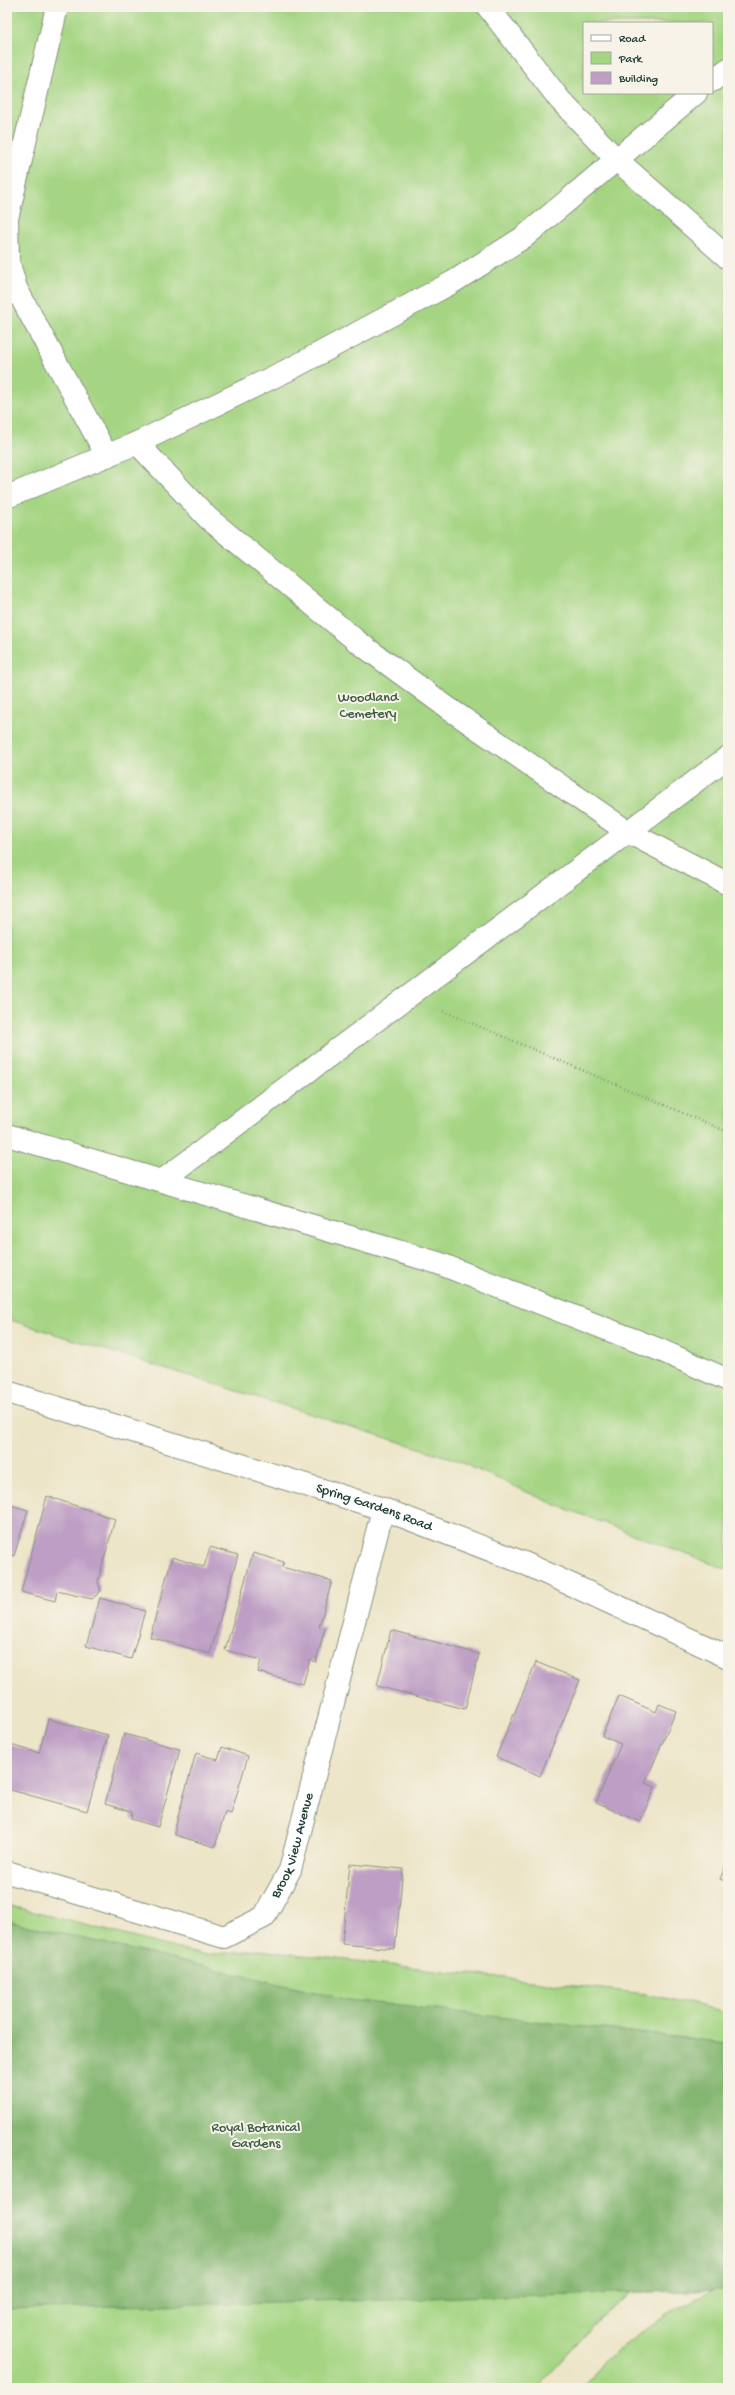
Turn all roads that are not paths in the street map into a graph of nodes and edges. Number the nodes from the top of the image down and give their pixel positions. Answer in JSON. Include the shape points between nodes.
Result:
{"nodes":[{"id":1,"x":56,"y":7,"type":"edge"},
{"id":2,"x":488,"y":9,"type":"edge"},
{"id":3,"x":728,"y":69,"type":"edge"},
{"id":4,"x":713,"y":80,"type":"edge"},
{"id":5,"x":695,"y":94,"type":"edge"},
{"id":6,"x":617,"y":160,"type":"junction"},
{"id":7,"x":728,"y":258,"type":"edge"},
{"id":8,"x":137,"y":443,"type":"junction"},
{"id":9,"x":107,"y":456,"type":"junction"},
{"id":10,"x":7,"y":497,"type":"edge"},
{"id":11,"x":728,"y":758,"type":"edge"},
{"id":12,"x":628,"y":832,"type":"junction"},
{"id":13,"x":728,"y":884,"type":"edge"},
{"id":14,"x":7,"y":1135,"type":"edge"},
{"id":15,"x":163,"y":1180,"type":"junction"},
{"id":16,"x":728,"y":1380,"type":"edge"},
{"id":17,"x":7,"y":1392,"type":"edge"},
{"id":18,"x":383,"y":1509,"type":"junction"},
{"id":19,"x":728,"y":1656,"type":"edge"},
{"id":20,"x":7,"y":1872,"type":"edge"}],
"edges":[{"from":1,"to":9,"type":"street","via":[[7,219],[8,260],[16,288]]},
{"from":2,"to":6,"type":"street","via":[[560,100]]},
{"from":3,"to":4,"type":"street"},
{"from":5,"to":6,"type":"street"},
{"from":6,"to":7,"type":"street"},
{"from":6,"to":8,"type":"street","via":[[524,237],[453,282],[294,367]]},
{"from":8,"to":9,"type":"street"},
{"from":8,"to":12,"type":"street","via":[[208,518],[358,642],[448,708]]},
{"from":9,"to":10,"type":"street"},
{"from":11,"to":12,"type":"street"},
{"from":12,"to":13,"type":"street"},
{"from":12,"to":15,"type":"street"},
{"from":14,"to":15,"type":"street"},
{"from":15,"to":16,"type":"street","via":[[438,1263],[660,1350]]},
{"from":17,"to":18,"type":"street","name":"Spring Gardens Road"},
{"from":18,"to":19,"type":"street","name":"Spring Gardens Road","via":[[531,1566]]},
{"from":18,"to":20,"type":"street","name":"Brook View Avenue","via":[[290,1870],[264,1918],[224,1936]]}]}
